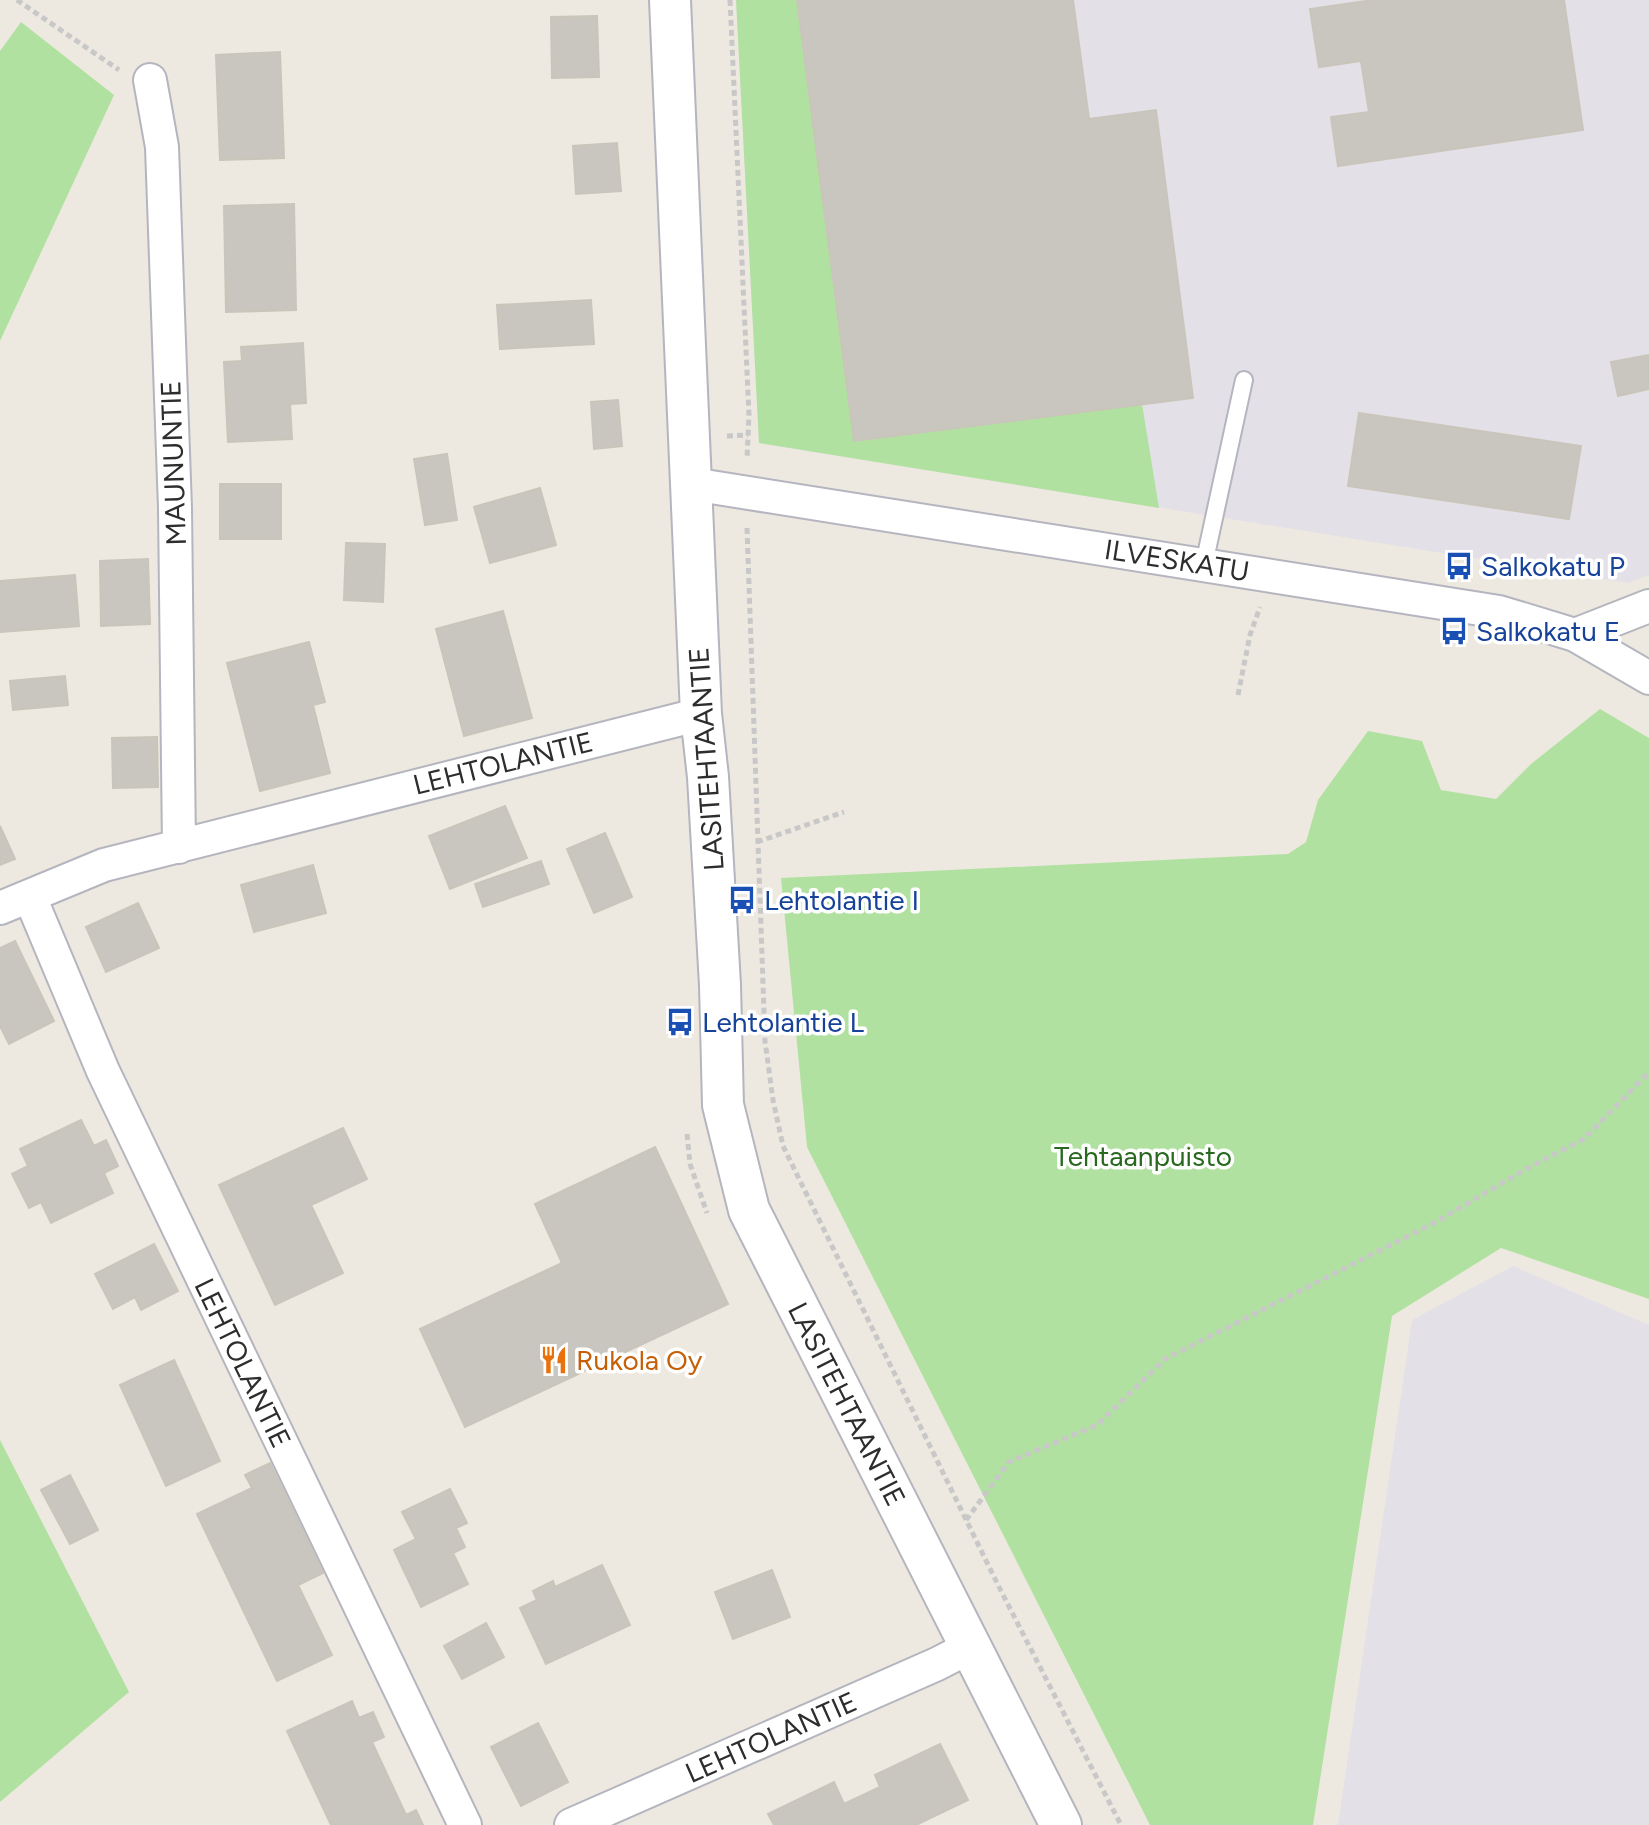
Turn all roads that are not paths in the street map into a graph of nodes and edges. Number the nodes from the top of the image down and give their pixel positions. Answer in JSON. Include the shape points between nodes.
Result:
{"nodes":[{"id":1,"x":670,"y":0,"type":"edge"},
{"id":2,"x":150,"y":80,"type":"road end"},
{"id":3,"x":1244,"y":380,"type":"dead end"},
{"id":4,"x":692,"y":484,"type":"junction"},
{"id":5,"x":1204,"y":564,"type":"junction"},
{"id":6,"x":1649,"y":606,"type":"edge"},
{"id":7,"x":1575,"y":635,"type":"junction"},
{"id":8,"x":1649,"y":678,"type":"edge"},
{"id":9,"x":701,"y":714,"type":"junction"},
{"id":10,"x":179,"y":847,"type":"junction"},
{"id":11,"x":30,"y":897,"type":"junction"},
{"id":12,"x":0,"y":908,"type":"edge"},
{"id":13,"x":970,"y":1647,"type":"junction"},
{"id":14,"x":465,"y":1825,"type":"edge"},
{"id":15,"x":571,"y":1825,"type":"edge"},
{"id":16,"x":1061,"y":1825,"type":"edge"}],
"edges":[{"from":1,"to":4,"type":"street","name":"LASITEHTAANTIE"},
{"from":2,"to":10,"type":"street","name":"MAUNUNTIE","via":[[162,147],[165,225]]},
{"from":3,"to":5,"type":"lane"},
{"from":4,"to":5,"type":"street","name":"ILVESKATU"},
{"from":4,"to":9,"type":"street","name":"LASITEHTAANTIE"},
{"from":5,"to":7,"type":"street","name":"ILVESKATU","via":[[1499,612]]},
{"from":6,"to":7,"type":"street"},
{"from":7,"to":8,"type":"street","name":"ILVESKATU"},
{"from":9,"to":10,"type":"street","name":"LEHTOLANTIE"},
{"from":9,"to":13,"type":"street","name":"LASITEHTAANTIE","via":[[723,1105],[749,1210]]},
{"from":10,"to":11,"type":"street","name":"LEHTOLANTIE","via":[[104,865]]},
{"from":11,"to":12,"type":"street","name":"LEHTOLANTIE"},
{"from":11,"to":14,"type":"street","name":"LEHTOLANTIE","via":[[103,1071]]},
{"from":13,"to":15,"type":"street","name":"LEHTOLANTIE"},
{"from":13,"to":16,"type":"street","name":"LASITEHTAANTIE"}]}
